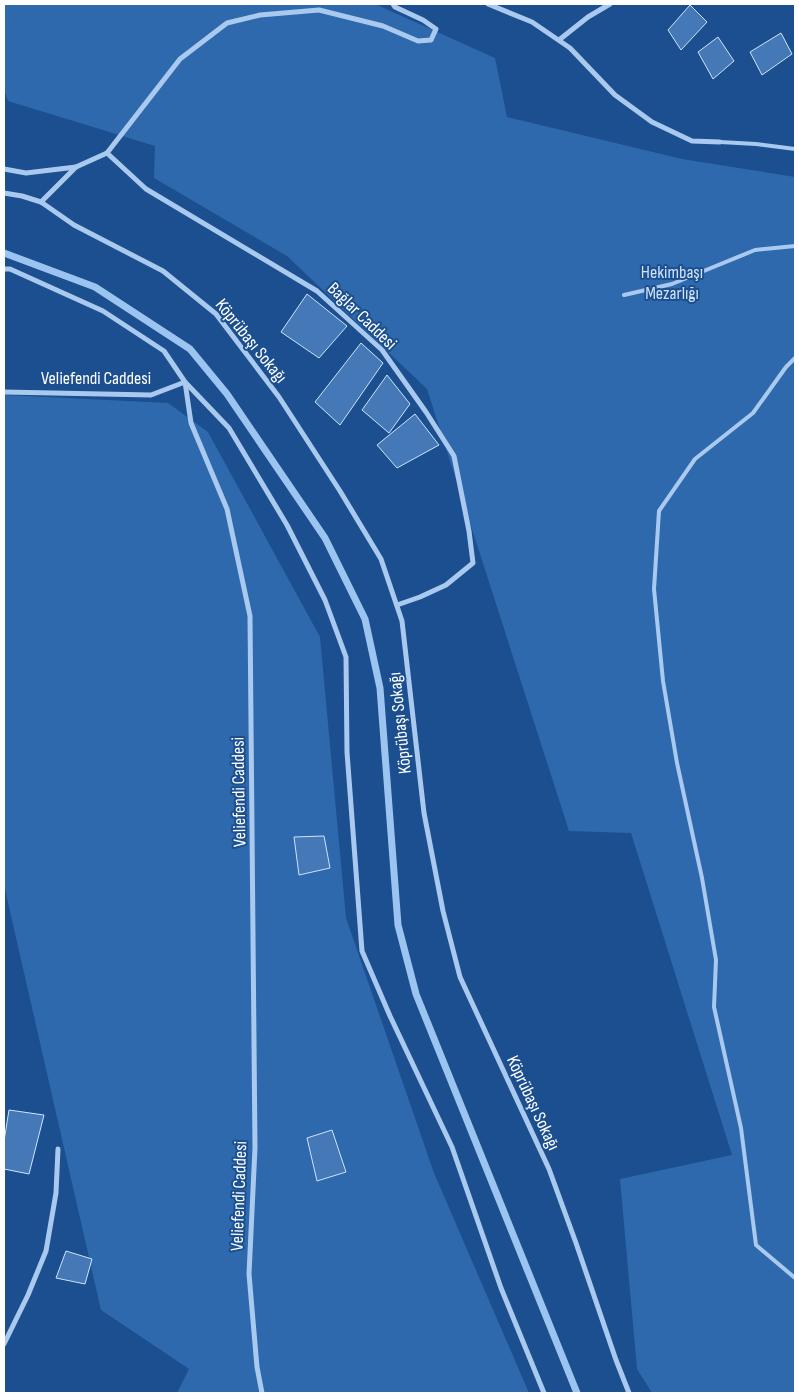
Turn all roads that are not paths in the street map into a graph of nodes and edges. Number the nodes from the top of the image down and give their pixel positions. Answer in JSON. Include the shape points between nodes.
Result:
{"nodes":[{"id":1,"x":393,"y":4,"type":"edge"},
{"id":2,"x":488,"y":4,"type":"edge"},
{"id":3,"x":610,"y":4,"type":"edge"},
{"id":4,"x":559,"y":40,"type":"junction"},
{"id":5,"x":720,"y":142,"type":"joint"},
{"id":6,"x":795,"y":149,"type":"edge"},
{"id":7,"x":107,"y":153,"type":"junction"},
{"id":8,"x":76,"y":167,"type":"junction"},
{"id":9,"x":4,"y":169,"type":"edge"},
{"id":10,"x":4,"y":193,"type":"edge"},
{"id":11,"x":41,"y":202,"type":"junction"},
{"id":12,"x":795,"y":246,"type":"edge"},
{"id":13,"x":4,"y":269,"type":"edge"},
{"id":14,"x":624,"y":295,"type":"dead end"},
{"id":15,"x":795,"y":358,"type":"edge"},
{"id":16,"x":185,"y":382,"type":"junction"},
{"id":17,"x":4,"y":392,"type":"edge"},
{"id":18,"x":397,"y":605,"type":"junction"},
{"id":19,"x":58,"y":1149,"type":"dead end"},
{"id":20,"x":795,"y":1278,"type":"edge"},
{"id":21,"x":4,"y":1344,"type":"edge"},
{"id":22,"x":262,"y":1393,"type":"edge"},
{"id":23,"x":544,"y":1393,"type":"edge"},
{"id":24,"x":629,"y":1393,"type":"edge"}],
"edges":[{"from":1,"to":7,"type":"street","via":[[436,29],[431,40],[418,41],[383,26],[319,10],[260,15],[227,23],[180,59]]},
{"from":2,"to":4,"type":"street","via":[[532,22]]},
{"from":3,"to":4,"type":"street"},
{"from":4,"to":5,"type":"street","via":[[615,96],[652,122],[692,141]]},
{"from":5,"to":6,"type":"lane"},
{"from":7,"to":8,"type":"street"},
{"from":7,"to":18,"type":"street","name":"Bağlar Caddesi","via":[[146,189],[317,291],[382,350],[426,412],[454,456],[473,563],[446,585]]},
{"from":8,"to":9,"type":"street","via":[[26,173]]},
{"from":8,"to":11,"type":"street"},
{"from":10,"to":11,"type":"street","name":"Köprübaşı Sokağı"},
{"from":11,"to":18,"type":"street","name":"Köprübaşı Sokağı","via":[[74,225],[163,271],[216,314],[278,397],[340,491],[381,559]]},
{"from":12,"to":14,"type":"lane","via":[[755,250],[672,284]]},
{"from":13,"to":16,"type":"street","via":[[104,312],[164,351]]},
{"from":15,"to":20,"type":"lane","via":[[753,413],[695,460],[659,511],[654,589],[663,681],[716,960],[714,1007],[741,1128],[756,1245]]},
{"from":16,"to":17,"type":"street","name":"Veliefendi Caddesi","via":[[151,395]]},
{"from":16,"to":22,"type":"street","name":"Veliefendi Caddesi","via":[[191,423],[226,509],[250,616],[255,1148],[249,1274]]},
{"from":16,"to":23,"type":"street","via":[[229,428],[287,525],[325,600],[346,657],[348,752],[362,951],[452,1147],[501,1288]]},
{"from":18,"to":24,"type":"street","name":"Köprübaşı Sokağı","via":[[402,621],[424,813],[460,977],[548,1169]]},
{"from":19,"to":21,"type":"street","via":[[56,1193],[46,1251]]}]}
